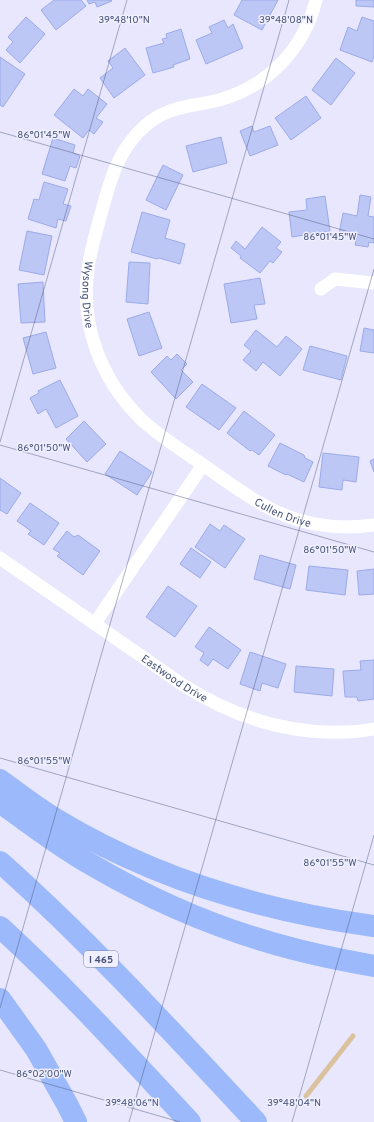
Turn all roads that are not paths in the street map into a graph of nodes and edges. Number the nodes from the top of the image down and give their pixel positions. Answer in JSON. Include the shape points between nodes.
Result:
{"nodes":[{"id":1,"x":316,"y":0,"type":"edge"},
{"id":2,"x":374,"y":283,"type":"edge"},
{"id":3,"x":321,"y":289,"type":"dead end"},
{"id":4,"x":203,"y":465,"type":"junction"},
{"id":5,"x":374,"y":524,"type":"edge"},
{"id":6,"x":0,"y":558,"type":"edge"},
{"id":7,"x":95,"y":624,"type":"junction"},
{"id":8,"x":374,"y":729,"type":"edge"},
{"id":9,"x":0,"y":780,"type":"edge"},
{"id":10,"x":0,"y":802,"type":"edge"},
{"id":11,"x":0,"y":862,"type":"edge"},
{"id":12,"x":374,"y":926,"type":"edge"},
{"id":13,"x":0,"y":927,"type":"edge"},
{"id":14,"x":374,"y":966,"type":"edge"},
{"id":15,"x":0,"y":998,"type":"edge"},
{"id":16,"x":76,"y":1122,"type":"edge"},
{"id":17,"x":190,"y":1122,"type":"edge"},
{"id":18,"x":256,"y":1122,"type":"edge"}],
"edges":[{"from":1,"to":4,"type":"street","name":"Wysong Drive","via":[[312,16],[301,38],[288,57],[271,74],[252,87],[230,97],[168,112],[136,135],[121,155],[114,170],[90,254],[86,286],[88,317],[92,339],[108,376],[125,402],[141,419]]},
{"from":2,"to":3,"type":"street","via":[[335,279]]},
{"from":4,"to":5,"type":"street","name":"Cullen Drive","via":[[254,500],[297,520],[336,527]]},
{"from":4,"to":7,"type":"street"},
{"from":6,"to":7,"type":"street","name":"Eastwood Drive"},
{"from":7,"to":8,"type":"street","name":"Eastwood Drive","via":[[196,693],[238,714],[268,724],[299,730],[338,732]]},
{"from":9,"to":12,"type":"highway","via":[[41,810],[79,833],[163,872],[241,899]]},
{"from":10,"to":14,"type":"highway","via":[[91,865],[173,907],[229,930],[294,950]]},
{"from":11,"to":18,"type":"highway","number":"I 465","via":[[126,984]]},
{"from":13,"to":17,"type":"highway","via":[[64,989]]},
{"from":15,"to":16,"type":"highway","via":[[36,1049]]}]}
